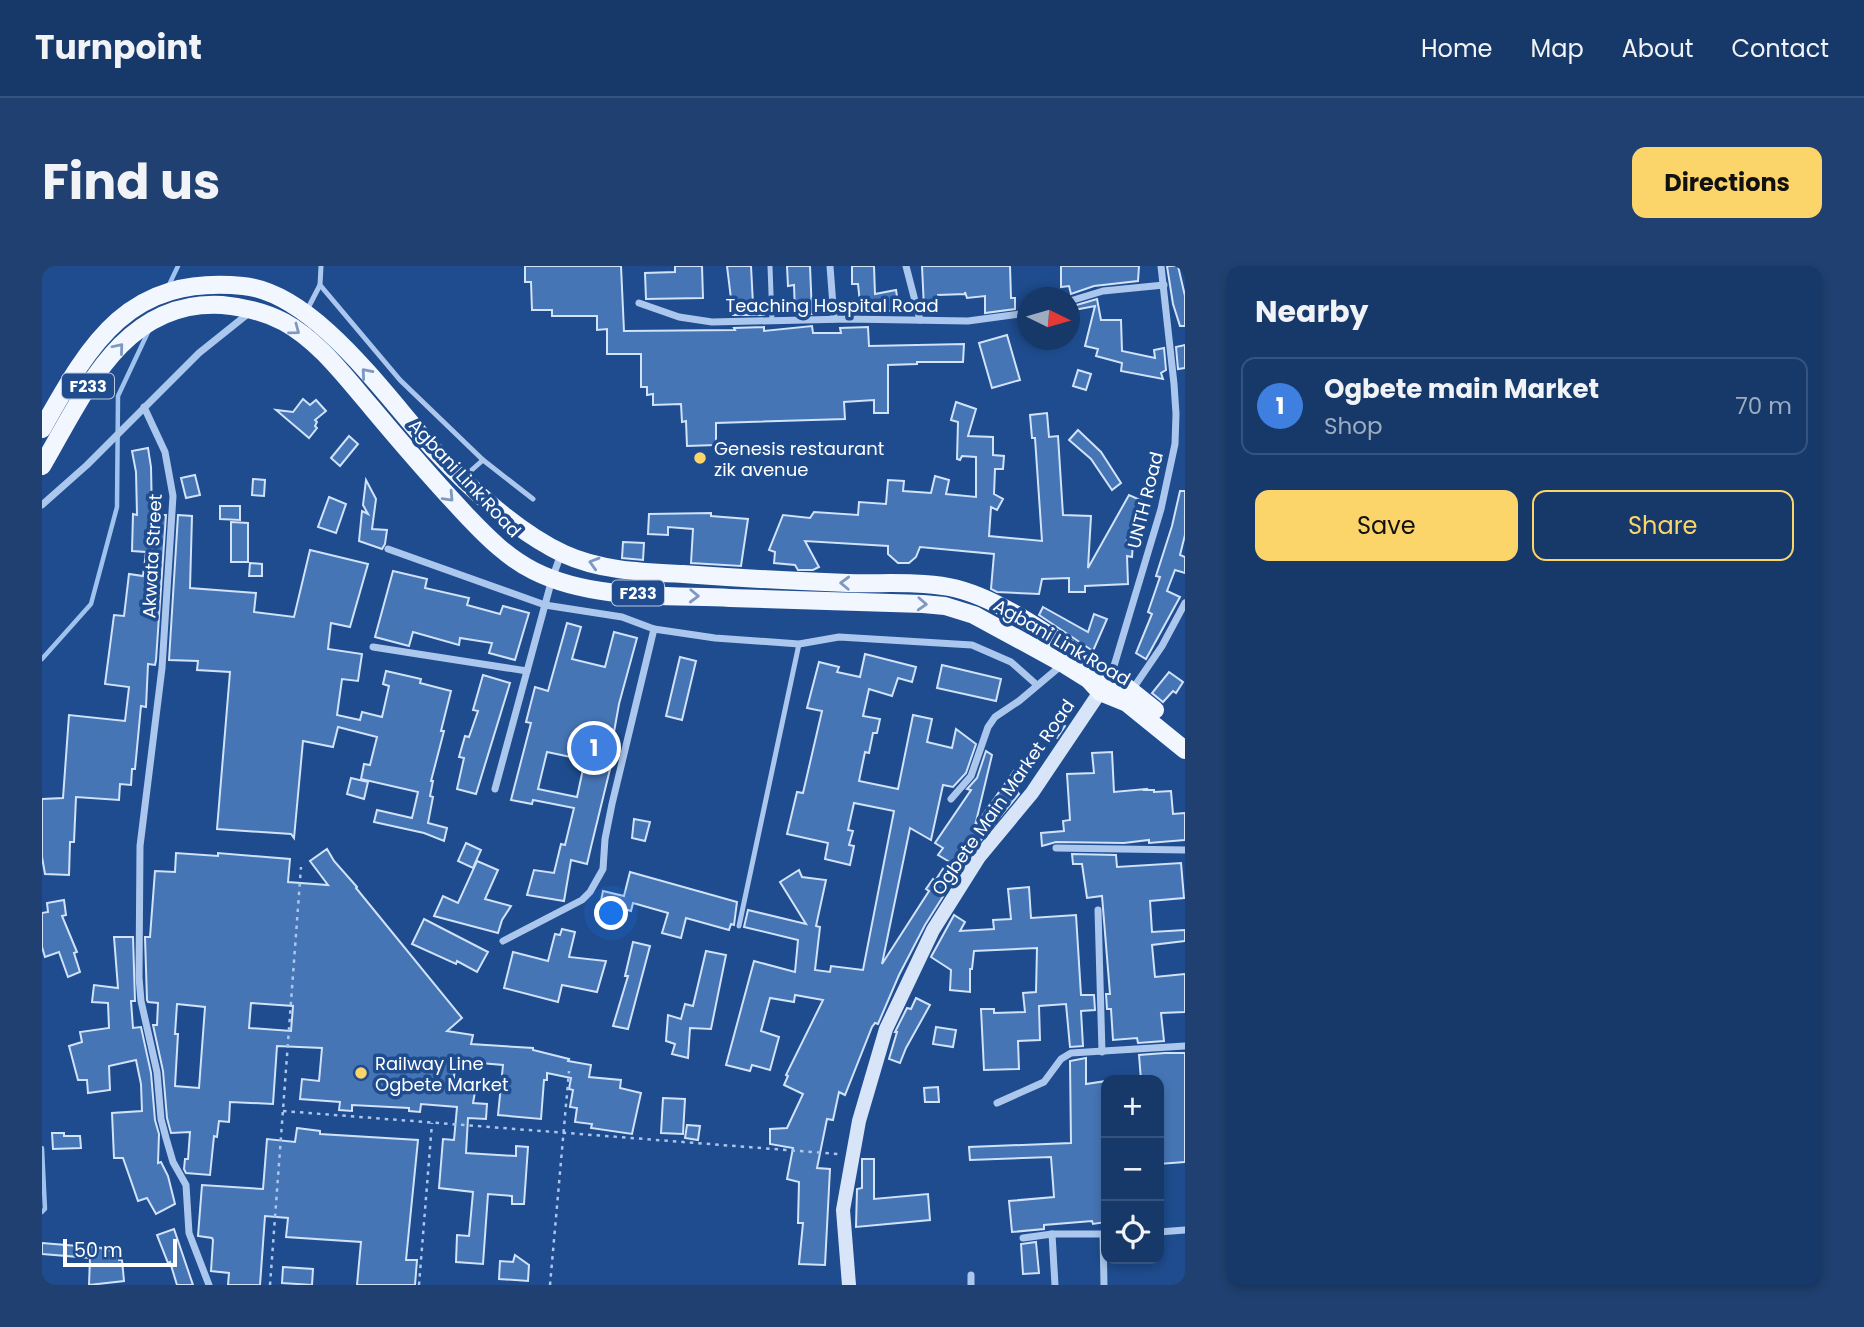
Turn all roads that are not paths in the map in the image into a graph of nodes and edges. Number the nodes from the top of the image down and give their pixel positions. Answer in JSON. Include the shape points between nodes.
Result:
{"nodes":[{"id":1,"x":321,"y":266,"type":"edge"},
{"id":2,"x":770,"y":266,"type":"edge"},
{"id":3,"x":830,"y":266,"type":"edge"},
{"id":4,"x":906,"y":266,"type":"edge"},
{"id":5,"x":1161,"y":266,"type":"edge"},
{"id":6,"x":320,"y":285,"type":"junction"},
{"id":7,"x":1164,"y":285,"type":"junction"},
{"id":8,"x":1080,"y":298,"type":"edge"},
{"id":9,"x":639,"y":303,"type":"dead end"},
{"id":10,"x":252,"y":310,"type":"junction"},
{"id":11,"x":306,"y":312,"type":"junction"},
{"id":12,"x":1017,"y":314,"type":"edge"},
{"id":13,"x":834,"y":319,"type":"junction"},
{"id":14,"x":920,"y":320,"type":"junction"},
{"id":15,"x":772,"y":321,"type":"junction"},
{"id":16,"x":400,"y":380,"type":"junction"},
{"id":17,"x":385,"y":395,"type":"junction"},
{"id":18,"x":144,"y":407,"type":"junction"},
{"id":19,"x":42,"y":429,"type":"edge"},
{"id":20,"x":483,"y":460,"type":"junction"},
{"id":21,"x":42,"y":466,"type":"edge"},
{"id":22,"x":462,"y":478,"type":"junction"},
{"id":23,"x":533,"y":499,"type":"dead end"},
{"id":24,"x":42,"y":505,"type":"edge"},
{"id":25,"x":388,"y":549,"type":"dead end"},
{"id":26,"x":562,"y":553,"type":"junction"},
{"id":27,"x":552,"y":579,"type":"junction"},
{"id":28,"x":1185,"y":603,"type":"edge"},
{"id":29,"x":545,"y":606,"type":"junction"},
{"id":30,"x":654,"y":629,"type":"junction"},
{"id":31,"x":799,"y":644,"type":"junction"},
{"id":32,"x":373,"y":646,"type":"dead end"},
{"id":33,"x":1070,"y":659,"type":"junction"},
{"id":34,"x":527,"y":671,"type":"junction"},
{"id":35,"x":1037,"y":685,"type":"junction"},
{"id":36,"x":1105,"y":686,"type":"junction"},
{"id":37,"x":1131,"y":690,"type":"junction"},
{"id":38,"x":1185,"y":735,"type":"edge"},
{"id":39,"x":1185,"y":750,"type":"edge"},
{"id":40,"x":495,"y":789,"type":"dead end"},
{"id":41,"x":951,"y":799,"type":"dead end"},
{"id":42,"x":1056,"y":848,"type":"dead end"},
{"id":43,"x":1185,"y":850,"type":"edge"},
{"id":44,"x":1098,"y":910,"type":"dead end"},
{"id":45,"x":739,"y":926,"type":"dead end"},
{"id":46,"x":503,"y":941,"type":"dead end"},
{"id":47,"x":1185,"y":1046,"type":"edge"},
{"id":48,"x":1102,"y":1052,"type":"junction"},
{"id":49,"x":997,"y":1103,"type":"dead end"},
{"id":50,"x":1185,"y":1230,"type":"edge"},
{"id":51,"x":1164,"y":1232,"type":"edge"},
{"id":52,"x":1052,"y":1234,"type":"junction"},
{"id":53,"x":1101,"y":1234,"type":"edge"},
{"id":54,"x":1023,"y":1238,"type":"dead end"},
{"id":55,"x":1104,"y":1264,"type":"edge"},
{"id":56,"x":971,"y":1275,"type":"dead end"},
{"id":57,"x":209,"y":1285,"type":"edge"},
{"id":58,"x":849,"y":1285,"type":"edge"},
{"id":59,"x":971,"y":1285,"type":"edge"},
{"id":60,"x":1055,"y":1285,"type":"edge"},
{"id":61,"x":1104,"y":1285,"type":"edge"}],
"edges":[{"from":1,"to":6,"type":"lane"},
{"from":2,"to":15,"type":"lane"},
{"from":3,"to":13,"type":"street"},
{"from":4,"to":14,"type":"street"},
{"from":5,"to":7,"type":"street","name":"UNTH Road"},
{"from":6,"to":11,"type":"lane"},
{"from":6,"to":16,"type":"lane"},
{"from":7,"to":8,"type":"street"},
{"from":7,"to":36,"type":"street","name":"UNTH Road","via":[[1175,444],[1161,509]]},
{"from":9,"to":15,"type":"street","name":"Teaching Hospital Road","via":[[712,322]]},
{"from":10,"to":18,"type":"street"},
{"from":21,"to":10,"type":"main road","name":"Agbani Link Road","number":"F233","one_way":true,"via":[[88,386],[138,328],[185,308],[214,305]]},
{"from":10,"to":27,"type":"main road","name":"Agbani Link Road","number":"F233","one_way":true,"via":[[286,324],[314,345],[494,544]]},
{"from":17,"to":11,"type":"main road","name":"Agbani Link Road","number":"F233","one_way":true},
{"from":11,"to":19,"type":"main road","name":"Agbani Link Road","number":"F233","via":[[272,292],[247,286],[209,285],[134,306],[85,355]]},
{"from":12,"to":14,"type":"street","name":"Teaching Hospital Road","via":[[968,321]]},
{"from":13,"to":14,"type":"street","name":"Teaching Hospital Road"},
{"from":13,"to":15,"type":"street","name":"Teaching Hospital Road"},
{"from":16,"to":17,"type":"lane"},
{"from":16,"to":20,"type":"lane"},
{"from":17,"to":22,"type":"main road","name":"Agbani Link Road","number":"F233"},
{"from":18,"to":24,"type":"street"},
{"from":18,"to":57,"type":"street","name":"Akwata Street","via":[[165,452],[173,496],[162,668],[140,846],[139,977],[166,1138],[186,1185],[189,1233]]},
{"from":20,"to":22,"type":"lane"},
{"from":20,"to":23,"type":"lane"},
{"from":22,"to":26,"type":"main road","name":"Agbani Link Road","number":"F233","via":[[526,533]]},
{"from":25,"to":29,"type":"street"},
{"from":26,"to":27,"type":"street"},
{"from":33,"to":26,"type":"main road","name":"Agbani Link Road","number":"F233","one_way":true,"via":[[1011,613],[949,587],[635,571]]},
{"from":27,"to":29,"type":"street"},
{"from":27,"to":33,"type":"main road","name":"Agbani Link Road","number":"F233","one_way":true,"via":[[612,592],[945,606]]},
{"from":28,"to":37,"type":"street"},
{"from":29,"to":30,"type":"street","via":[[622,617]]},
{"from":29,"to":34,"type":"street"},
{"from":30,"to":31,"type":"street"},
{"from":30,"to":46,"type":"street","via":[[612,804],[603,869],[582,900]]},
{"from":31,"to":35,"type":"street","via":[[839,637],[972,645],[1011,662]]},
{"from":31,"to":45,"type":"lane"},
{"from":32,"to":34,"type":"street"},
{"from":33,"to":35,"type":"street"},
{"from":33,"to":36,"type":"main road","name":"Agbani Link Road","number":"F233","via":[[1088,679]]},
{"from":34,"to":40,"type":"street"},
{"from":35,"to":41,"type":"street","via":[[995,717],[971,776]]},
{"from":36,"to":37,"type":"main road","name":"Agbani Link Road","number":"F233"},
{"from":36,"to":39,"type":"main road","name":"Agbani Link Road","number":"F233"},
{"from":36,"to":58,"type":"street","name":"Ogbete Main Market Road","via":[[1032,793],[979,857],[933,930],[886,1029],[859,1121],[843,1210]]},
{"from":37,"to":38,"type":"main road","name":"Agbani Link Road","number":"F233"},
{"from":42,"to":43,"type":"street"},
{"from":44,"to":48,"type":"street"},
{"from":47,"to":48,"type":"street"},
{"from":48,"to":49,"type":"street","via":[[1067,1055],[1044,1082]]},
{"from":50,"to":51,"type":"street"},
{"from":52,"to":53,"type":"street"},
{"from":52,"to":54,"type":"street"},
{"from":52,"to":60,"type":"street"},
{"from":55,"to":61,"type":"street"},
{"from":56,"to":59,"type":"street"}]}
